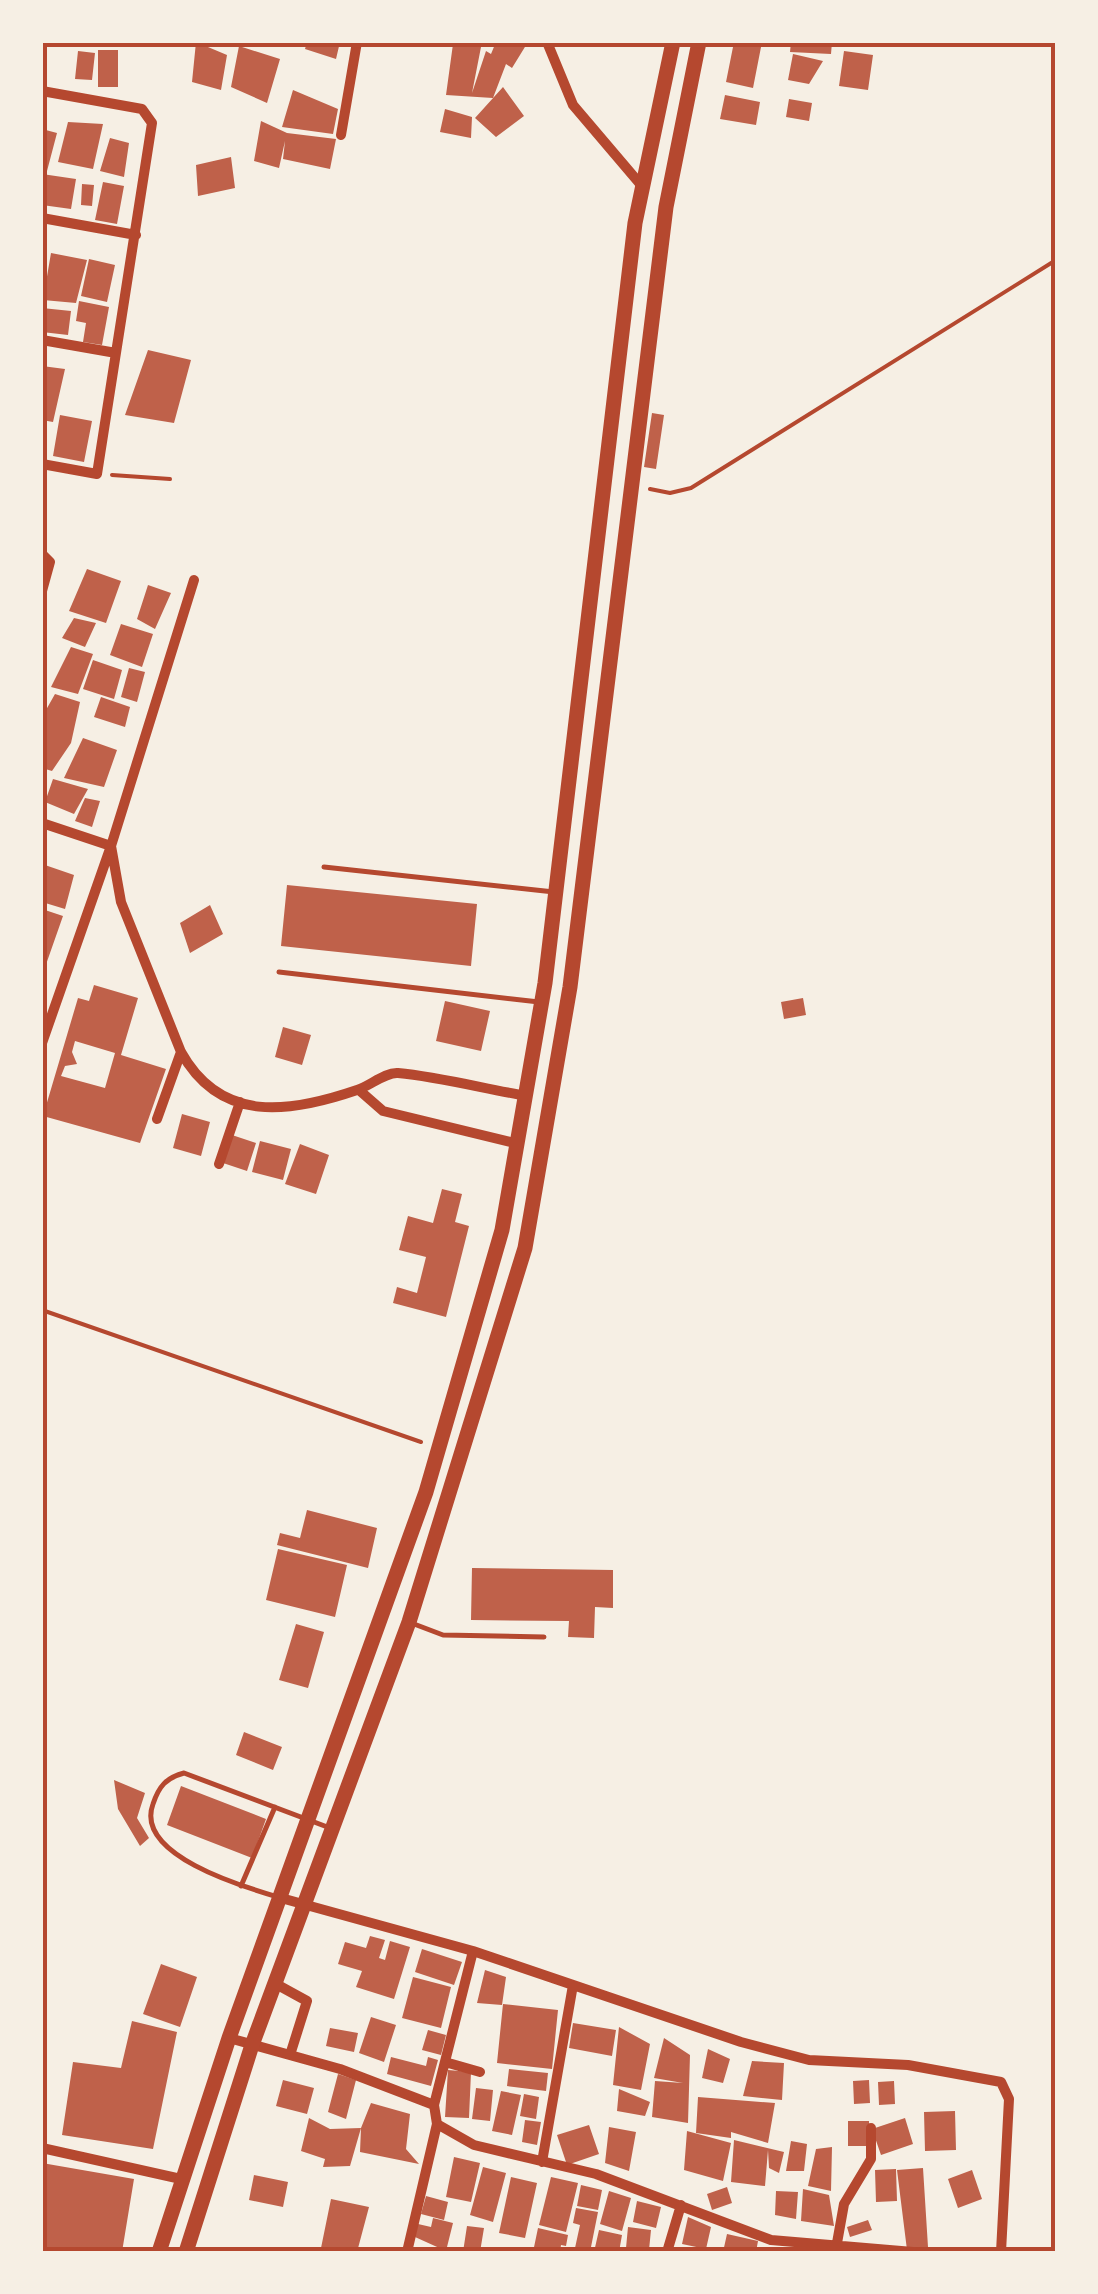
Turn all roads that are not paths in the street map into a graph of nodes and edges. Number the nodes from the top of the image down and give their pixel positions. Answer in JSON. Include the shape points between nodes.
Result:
{"nodes":[{"id":1,"x":357,"y":42,"type":"edge"},
{"id":2,"x":550,"y":42,"type":"edge"},
{"id":3,"x":673,"y":42,"type":"edge"},
{"id":4,"x":699,"y":42,"type":"edge"},
{"id":5,"x":42,"y":91,"type":"edge"},
{"id":6,"x":341,"y":135,"type":"dead end"},
{"id":7,"x":641,"y":185,"type":"junction"},
{"id":8,"x":42,"y":218,"type":"edge"},
{"id":9,"x":136,"y":235,"type":"junction"},
{"id":10,"x":42,"y":340,"type":"edge"},
{"id":11,"x":116,"y":353,"type":"junction"},
{"id":12,"x":42,"y":464,"type":"edge"},
{"id":13,"x":42,"y":554,"type":"edge"},
{"id":14,"x":194,"y":580,"type":"dead end"},
{"id":15,"x":42,"y":591,"type":"edge"},
{"id":16,"x":42,"y":823,"type":"edge"},
{"id":17,"x":112,"y":846,"type":"junction"},
{"id":18,"x":324,"y":867,"type":"dead end"},
{"id":19,"x":556,"y":892,"type":"junction"},
{"id":20,"x":279,"y":972,"type":"dead end"},
{"id":21,"x":542,"y":1002,"type":"junction"},
{"id":22,"x":42,"y":1044,"type":"edge"},
{"id":23,"x":181,"y":1052,"type":"junction"},
{"id":24,"x":360,"y":1090,"type":"junction"},
{"id":25,"x":527,"y":1096,"type":"junction"},
{"id":26,"x":240,"y":1102,"type":"junction"},
{"id":27,"x":157,"y":1119,"type":"dead end"},
{"id":28,"x":520,"y":1144,"type":"junction"},
{"id":29,"x":218,"y":1164,"type":"dead end"},
{"id":30,"x":417,"y":1626,"type":"junction"},
{"id":31,"x":544,"y":1637,"type":"dead end"},
{"id":32,"x":275,"y":1807,"type":"junction"},
{"id":33,"x":308,"y":1819,"type":"junction"},
{"id":34,"x":335,"y":1830,"type":"junction"},
{"id":35,"x":241,"y":1886,"type":"junction"},
{"id":36,"x":281,"y":1898,"type":"junction"},
{"id":37,"x":308,"y":1905,"type":"junction"},
{"id":38,"x":473,"y":1951,"type":"junction"},
{"id":39,"x":276,"y":1984,"type":"junction"},
{"id":40,"x":573,"y":1986,"type":"junction"},
{"id":41,"x":229,"y":2038,"type":"junction"},
{"id":42,"x":252,"y":2045,"type":"junction"},
{"id":43,"x":290,"y":2055,"type":"junction"},
{"id":44,"x":445,"y":2062,"type":"junction"},
{"id":45,"x":480,"y":2072,"type":"dead end"},
{"id":46,"x":434,"y":2105,"type":"junction"},
{"id":47,"x":437,"y":2124,"type":"junction"},
{"id":48,"x":872,"y":2128,"type":"dead end"},
{"id":49,"x":42,"y":2148,"type":"edge"},
{"id":50,"x":542,"y":2162,"type":"junction"},
{"id":51,"x":181,"y":2179,"type":"junction"},
{"id":52,"x":681,"y":2205,"type":"junction"},
{"id":53,"x":837,"y":2243,"type":"junction"},
{"id":54,"x":770,"y":2246,"type":"edge"},
{"id":55,"x":868,"y":2249,"type":"edge"},
{"id":56,"x":160,"y":2252,"type":"edge"},
{"id":57,"x":186,"y":2252,"type":"edge"},
{"id":58,"x":407,"y":2252,"type":"edge"},
{"id":59,"x":668,"y":2252,"type":"edge"},
{"id":60,"x":913,"y":2252,"type":"edge"},
{"id":61,"x":1001,"y":2252,"type":"edge"}],
"edges":[{"from":1,"to":6,"type":"street"},
{"from":2,"to":7,"type":"street","via":[[582,119]]},
{"from":3,"to":7,"type":"main road"},
{"from":4,"to":30,"type":"main road","via":[[666,207],[544,1156],[525,1248]]},
{"from":5,"to":9,"type":"street","via":[[142,109],[152,123]]},
{"from":7,"to":19,"type":"main road"},
{"from":8,"to":9,"type":"street"},
{"from":9,"to":11,"type":"street"},
{"from":10,"to":11,"type":"street"},
{"from":11,"to":12,"type":"street","via":[[97,474]]},
{"from":13,"to":15,"type":"street","via":[[50,568]]},
{"from":14,"to":17,"type":"street"},
{"from":16,"to":17,"type":"street"},
{"from":17,"to":22,"type":"street"},
{"from":17,"to":23,"type":"street","via":[[121,902]]},
{"from":18,"to":19,"type":"lane"},
{"from":19,"to":21,"type":"main road"},
{"from":20,"to":21,"type":"lane"},
{"from":21,"to":25,"type":"main road"},
{"from":23,"to":26,"type":"street","via":[[193,1074]]},
{"from":23,"to":27,"type":"street"},
{"from":24,"to":25,"type":"street","via":[[394,1072]]},
{"from":24,"to":26,"type":"street","via":[[286,1110]]},
{"from":24,"to":28,"type":"street","via":[[382,1110]]},
{"from":25,"to":28,"type":"main road"},
{"from":26,"to":29,"type":"street"},
{"from":28,"to":33,"type":"main road","via":[[440,1449]]},
{"from":30,"to":31,"type":"lane","via":[[438,1634]]},
{"from":30,"to":34,"type":"main road"},
{"from":32,"to":33,"type":"lane"},
{"from":32,"to":35,"type":"lane"},
{"from":32,"to":35,"type":"lane","via":[[184,1773],[157,1791],[153,1828],[191,1865]]},
{"from":33,"to":34,"type":"lane"},
{"from":33,"to":36,"type":"main road"},
{"from":34,"to":37,"type":"main road"},
{"from":35,"to":36,"type":"lane"},
{"from":36,"to":37,"type":"street"},
{"from":36,"to":41,"type":"main road"},
{"from":37,"to":38,"type":"street"},
{"from":37,"to":39,"type":"main road"},
{"from":38,"to":40,"type":"street"},
{"from":38,"to":44,"type":"street"},
{"from":39,"to":42,"type":"main road"},
{"from":39,"to":43,"type":"street","via":[[307,2001]]},
{"from":40,"to":50,"type":"street"},
{"from":40,"to":61,"type":"street","via":[[809,2060],[923,2067],[1001,2082],[1009,2099]]},
{"from":41,"to":42,"type":"street"},
{"from":41,"to":51,"type":"main road"},
{"from":42,"to":43,"type":"street"},
{"from":42,"to":57,"type":"main road"},
{"from":43,"to":46,"type":"street"},
{"from":44,"to":45,"type":"street"},
{"from":44,"to":46,"type":"street"},
{"from":46,"to":47,"type":"street"},
{"from":47,"to":50,"type":"street","via":[[474,2146]]},
{"from":47,"to":58,"type":"street"},
{"from":48,"to":53,"type":"street","via":[[871,2159],[844,2204]]},
{"from":49,"to":51,"type":"street"},
{"from":50,"to":52,"type":"street"},
{"from":51,"to":56,"type":"main road"},
{"from":52,"to":54,"type":"street"},
{"from":52,"to":59,"type":"street"},
{"from":53,"to":54,"type":"street"},
{"from":53,"to":55,"type":"street"},
{"from":55,"to":60,"type":"street"}]}
